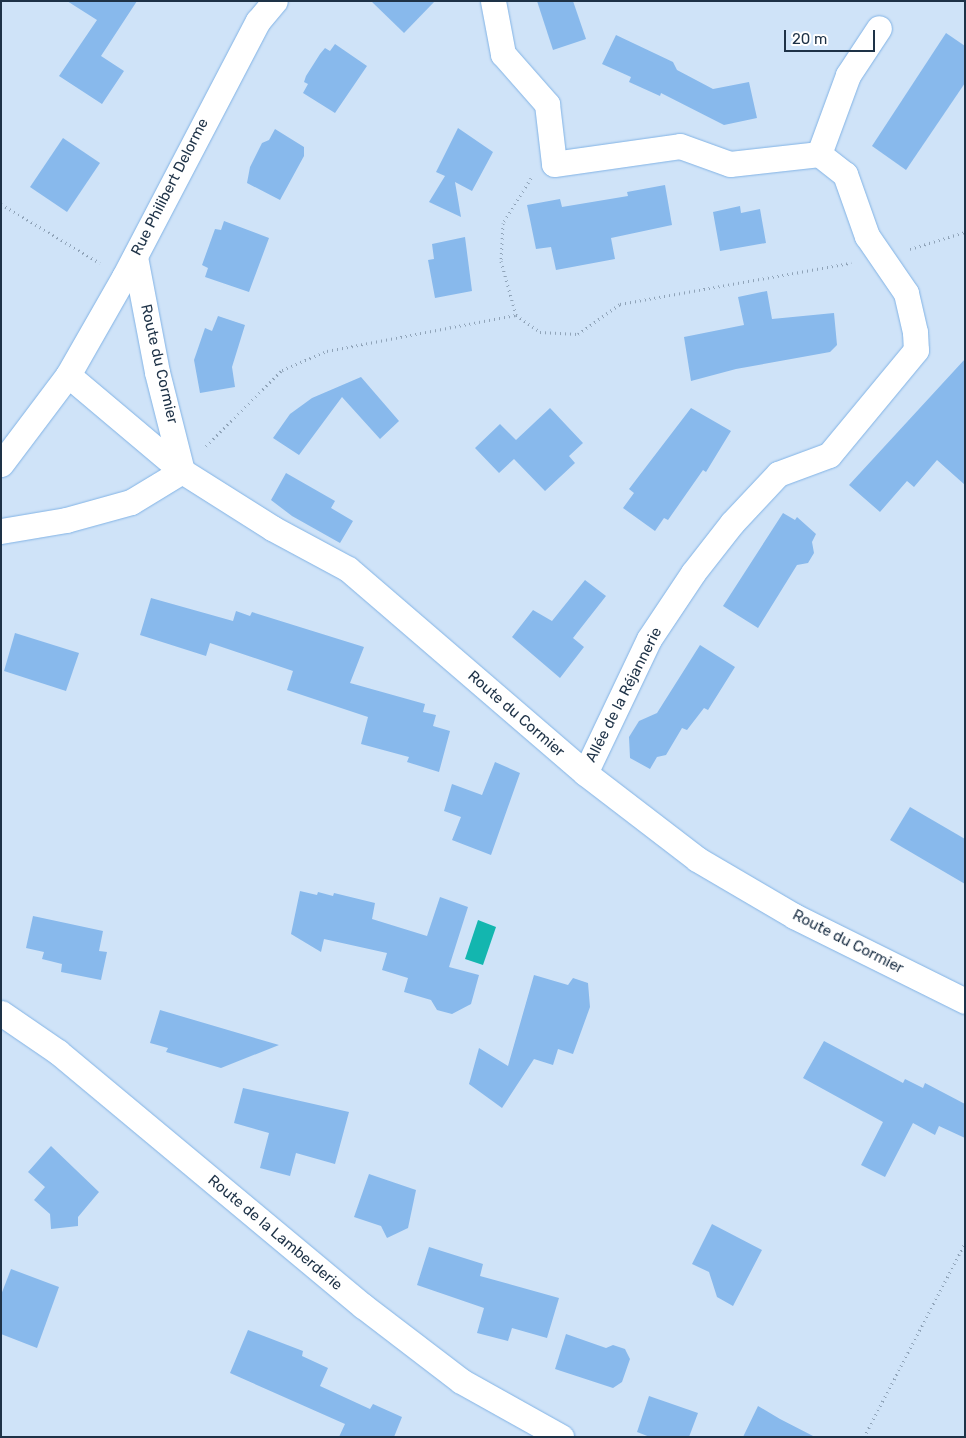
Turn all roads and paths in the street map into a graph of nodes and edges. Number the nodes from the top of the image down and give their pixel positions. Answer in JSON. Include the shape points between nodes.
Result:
{"nodes":[{"id":1,"x":275,"y":1,"type":"edge"},
{"id":2,"x":493,"y":1,"type":"edge"},
{"id":3,"x":879,"y":28,"type":"dead end"},
{"id":4,"x":819,"y":154,"type":"junction"},
{"id":5,"x":554,"y":164,"type":"junction"},
{"id":6,"x":1,"y":204,"type":"edge"},
{"id":7,"x":965,"y":232,"type":"edge"},
{"id":8,"x":884,"y":258,"type":"junction"},
{"id":9,"x":130,"y":267,"type":"junction"},
{"id":10,"x":516,"y":315,"type":"junction"},
{"id":11,"x":68,"y":375,"type":"junction"},
{"id":12,"x":1,"y":464,"type":"edge"},
{"id":13,"x":182,"y":470,"type":"junction"},
{"id":14,"x":1,"y":531,"type":"edge"},
{"id":15,"x":585,"y":774,"type":"junction"},
{"id":16,"x":965,"y":1001,"type":"edge"},
{"id":17,"x":1,"y":1013,"type":"edge"},
{"id":18,"x":965,"y":1243,"type":"edge"},
{"id":19,"x":561,"y":1437,"type":"edge"},
{"id":20,"x":864,"y":1437,"type":"edge"}],
"edges":[{"from":1,"to":9,"type":"street","name":"Rue Philibert Delorme","via":[[253,29]]},
{"from":2,"to":5,"type":"street","via":[[503,54],[547,104]]},
{"from":3,"to":4,"type":"street","via":[[848,76]]},
{"from":4,"to":5,"type":"street","via":[[730,164],[680,146]]},
{"from":4,"to":8,"type":"street","name":"Allée de la Réjannerie","via":[[845,174],[867,236]]},
{"from":5,"to":10,"type":"path","via":[[527,180],[503,223],[501,261]]},
{"from":6,"to":9,"type":"path"},
{"from":7,"to":8,"type":"path"},
{"from":8,"to":10,"type":"path","via":[[620,304],[578,334],[540,332]]},
{"from":8,"to":15,"type":"street","name":"Allée de la Réjannerie","via":[[906,293],[916,350],[829,454],[778,474],[732,522],[649,639]]},
{"from":9,"to":11,"type":"street","name":"Rue Philibert Delorme"},
{"from":9,"to":13,"type":"street","name":"Route du Cormier"},
{"from":10,"to":13,"type":"path","via":[[327,351],[282,370]]},
{"from":11,"to":12,"type":"street","name":"Rue Philibert Delorme"},
{"from":11,"to":13,"type":"street","name":"Route du Cormier"},
{"from":13,"to":14,"type":"street","via":[[131,502],[66,520]]},
{"from":13,"to":15,"type":"street","name":"Route du Cormier","via":[[272,528],[348,569]]},
{"from":15,"to":16,"type":"street","name":"Route du Cormier","via":[[697,859],[794,916]]},
{"from":17,"to":19,"type":"street","name":"Route de la Lamberderie","via":[[102,1087],[363,1306],[461,1381]]},
{"from":18,"to":20,"type":"path"}]}
